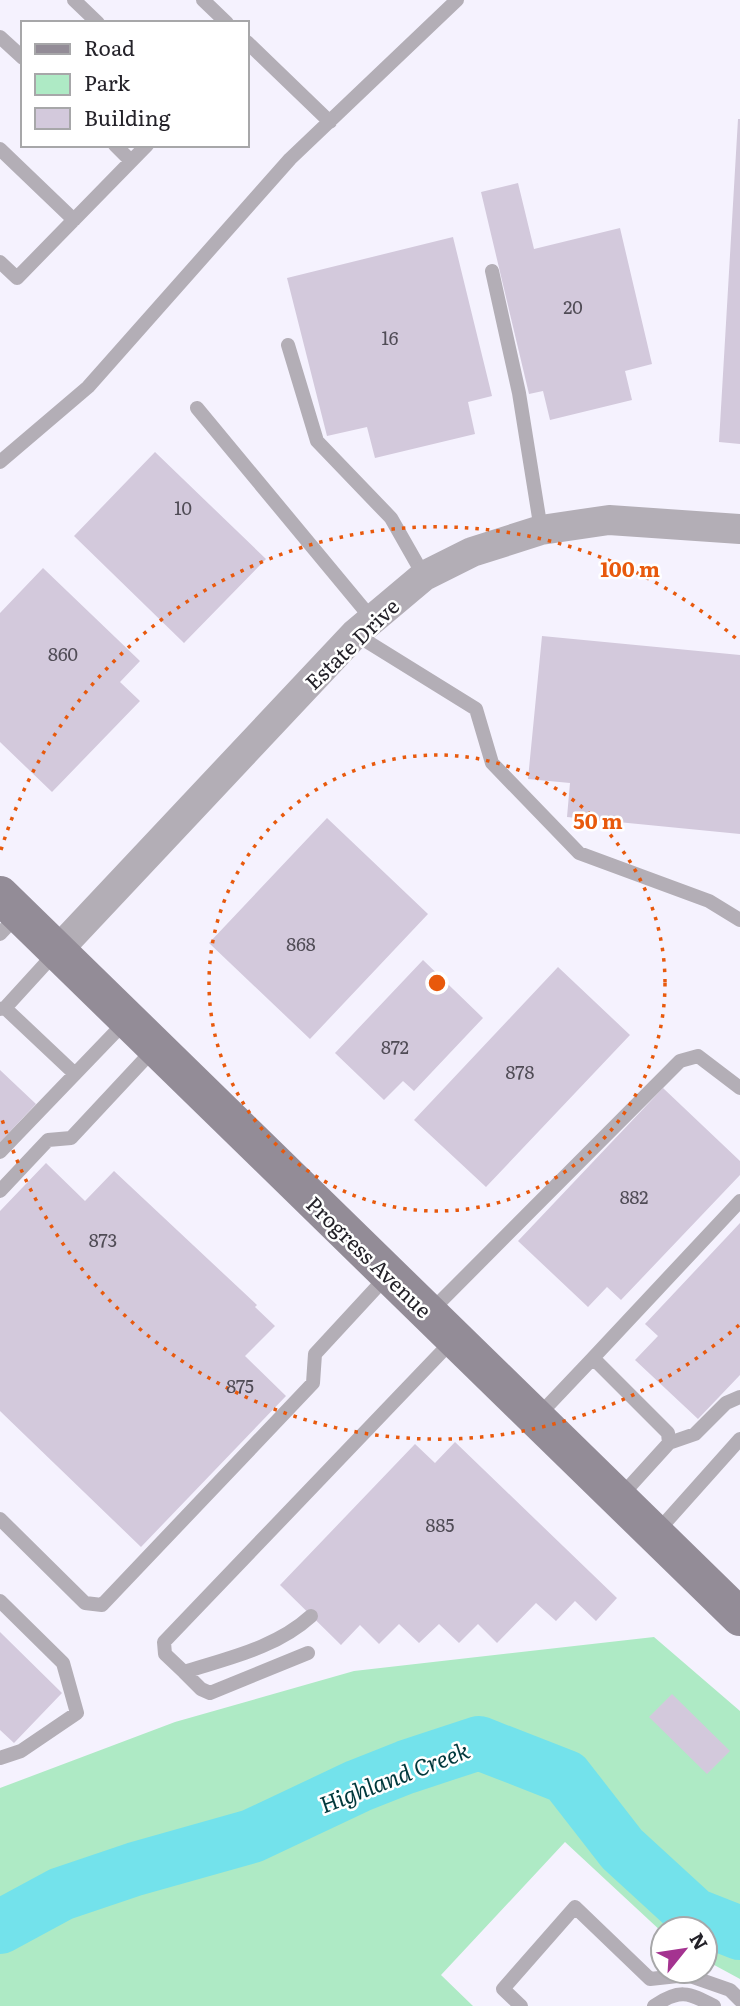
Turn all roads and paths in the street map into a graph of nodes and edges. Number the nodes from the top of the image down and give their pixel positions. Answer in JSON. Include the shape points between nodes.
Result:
{"nodes":[{"id":1,"x":74,"y":0,"type":"edge"},
{"id":2,"x":203,"y":0,"type":"edge"},
{"id":3,"x":457,"y":0,"type":"edge"},
{"id":4,"x":96,"y":21,"type":"edge"},
{"id":5,"x":225,"y":21,"type":"edge"},
{"id":6,"x":0,"y":37,"type":"edge"},
{"id":7,"x":248,"y":43,"type":"edge"},
{"id":8,"x":21,"y":56,"type":"edge"},
{"id":9,"x":330,"y":122,"type":"junction"},
{"id":10,"x":117,"y":147,"type":"edge"},
{"id":11,"x":145,"y":147,"type":"edge"},
{"id":12,"x":0,"y":149,"type":"edge"},
{"id":13,"x":131,"y":161,"type":"junction"},
{"id":14,"x":74,"y":220,"type":"junction"},
{"id":15,"x":0,"y":262,"type":"edge"},
{"id":16,"x":492,"y":271,"type":"dead end"},
{"id":17,"x":288,"y":345,"type":"dead end"},
{"id":18,"x":197,"y":408,"type":"dead end"},
{"id":19,"x":0,"y":462,"type":"edge"},
{"id":20,"x":740,"y":529,"type":"edge"},
{"id":21,"x":541,"y":530,"type":"junction"},
{"id":22,"x":424,"y":576,"type":"junction"},
{"id":23,"x":363,"y":627,"type":"junction"},
{"id":24,"x":6,"y":914,"type":"edge"},
{"id":25,"x":740,"y":920,"type":"edge"},
{"id":26,"x":57,"y":951,"type":"junction"},
{"id":27,"x":3,"y":1009,"type":"edge"},
{"id":28,"x":128,"y":1019,"type":"junction"},
{"id":29,"x":156,"y":1046,"type":"junction"},
{"id":30,"x":75,"y":1074,"type":"junction"},
{"id":31,"x":740,"y":1088,"type":"edge"},
{"id":32,"x":0,"y":1152,"type":"edge"},
{"id":33,"x":0,"y":1191,"type":"edge"},
{"id":34,"x":740,"y":1201,"type":"edge"},
{"id":35,"x":389,"y":1274,"type":"junction"},
{"id":36,"x":442,"y":1326,"type":"junction"},
{"id":37,"x":593,"y":1358,"type":"junction"},
{"id":38,"x":740,"y":1397,"type":"edge"},
{"id":39,"x":537,"y":1418,"type":"junction"},
{"id":40,"x":740,"y":1440,"type":"edge"},
{"id":41,"x":668,"y":1443,"type":"junction"},
{"id":42,"x":619,"y":1498,"type":"junction"},
{"id":43,"x":0,"y":1519,"type":"edge"},
{"id":44,"x":655,"y":1534,"type":"junction"},
{"id":45,"x":0,"y":1601,"type":"edge"},
{"id":46,"x":311,"y":1616,"type":"dead end"},
{"id":47,"x":740,"y":1617,"type":"edge"},
{"id":48,"x":308,"y":1653,"type":"dead end"},
{"id":49,"x":184,"y":1672,"type":"junction"},
{"id":50,"x":0,"y":1758,"type":"edge"},
{"id":51,"x":740,"y":2000,"type":"edge"},
{"id":52,"x":521,"y":2006,"type":"edge"},
{"id":53,"x":654,"y":2006,"type":"edge"},
{"id":54,"x":714,"y":2006,"type":"edge"}],
"edges":[{"from":1,"to":4,"type":"lane"},
{"from":2,"to":5,"type":"lane"},
{"from":3,"to":9,"type":"lane"},
{"from":6,"to":8,"type":"lane"},
{"from":7,"to":9,"type":"lane"},
{"from":9,"to":19,"type":"lane","via":[[290,159],[88,387]]},
{"from":10,"to":13,"type":"lane"},
{"from":11,"to":13,"type":"lane"},
{"from":12,"to":14,"type":"lane"},
{"from":13,"to":14,"type":"lane"},
{"from":14,"to":15,"type":"lane","via":[[17,278]]},
{"from":16,"to":21,"type":"lane","via":[[519,393]]},
{"from":17,"to":22,"type":"lane","via":[[317,441],[391,518]]},
{"from":18,"to":23,"type":"lane"},
{"from":20,"to":21,"type":"street","name":"Estate Drive","via":[[609,520]]},
{"from":21,"to":22,"type":"street","name":"Estate Drive","via":[[472,552]]},
{"from":22,"to":23,"type":"street","name":"Estate Drive"},
{"from":23,"to":25,"type":"lane","via":[[476,709],[492,762],[579,853],[709,901]]},
{"from":23,"to":26,"type":"street","name":"Estate Drive"},
{"from":24,"to":26,"type":"main road","name":"Progress Avenue"},
{"from":26,"to":27,"type":"lane"},
{"from":26,"to":28,"type":"main road","name":"Progress Avenue"},
{"from":27,"to":30,"type":"lane"},
{"from":28,"to":29,"type":"main road","name":"Progress Avenue"},
{"from":28,"to":30,"type":"lane"},
{"from":29,"to":33,"type":"lane","via":[[71,1138],[48,1140]]},
{"from":29,"to":35,"type":"main road","name":"Progress Avenue"},
{"from":30,"to":32,"type":"lane"},
{"from":31,"to":36,"type":"lane","via":[[698,1056],[680,1061]]},
{"from":34,"to":37,"type":"lane"},
{"from":35,"to":36,"type":"main road","name":"Progress Avenue"},
{"from":35,"to":43,"type":"lane","via":[[315,1354],[313,1383],[102,1605],[85,1603]]},
{"from":36,"to":39,"type":"main road","name":"Progress Avenue"},
{"from":36,"to":49,"type":"lane","via":[[164,1642],[165,1654]]},
{"from":37,"to":39,"type":"lane"},
{"from":37,"to":41,"type":"lane","via":[[668,1433]]},
{"from":38,"to":41,"type":"lane","via":[[726,1403],[695,1434]]},
{"from":39,"to":42,"type":"main road","name":"Progress Avenue"},
{"from":40,"to":44,"type":"lane"},
{"from":41,"to":42,"type":"lane"},
{"from":42,"to":44,"type":"main road","name":"Progress Avenue"},
{"from":44,"to":47,"type":"main road","name":"Progress Avenue"},
{"from":45,"to":50,"type":"lane","via":[[63,1663],[77,1713],[21,1751]]},
{"from":46,"to":49,"type":"lane","via":[[266,1646]]},
{"from":48,"to":49,"type":"lane","via":[[210,1693]]},
{"from":51,"to":52,"type":"lane","via":[[730,1990],[687,1975],[650,1979],[575,1907],[503,1989]]},
{"from":53,"to":54,"type":"lane","via":[[671,1994],[693,1995]]}]}
